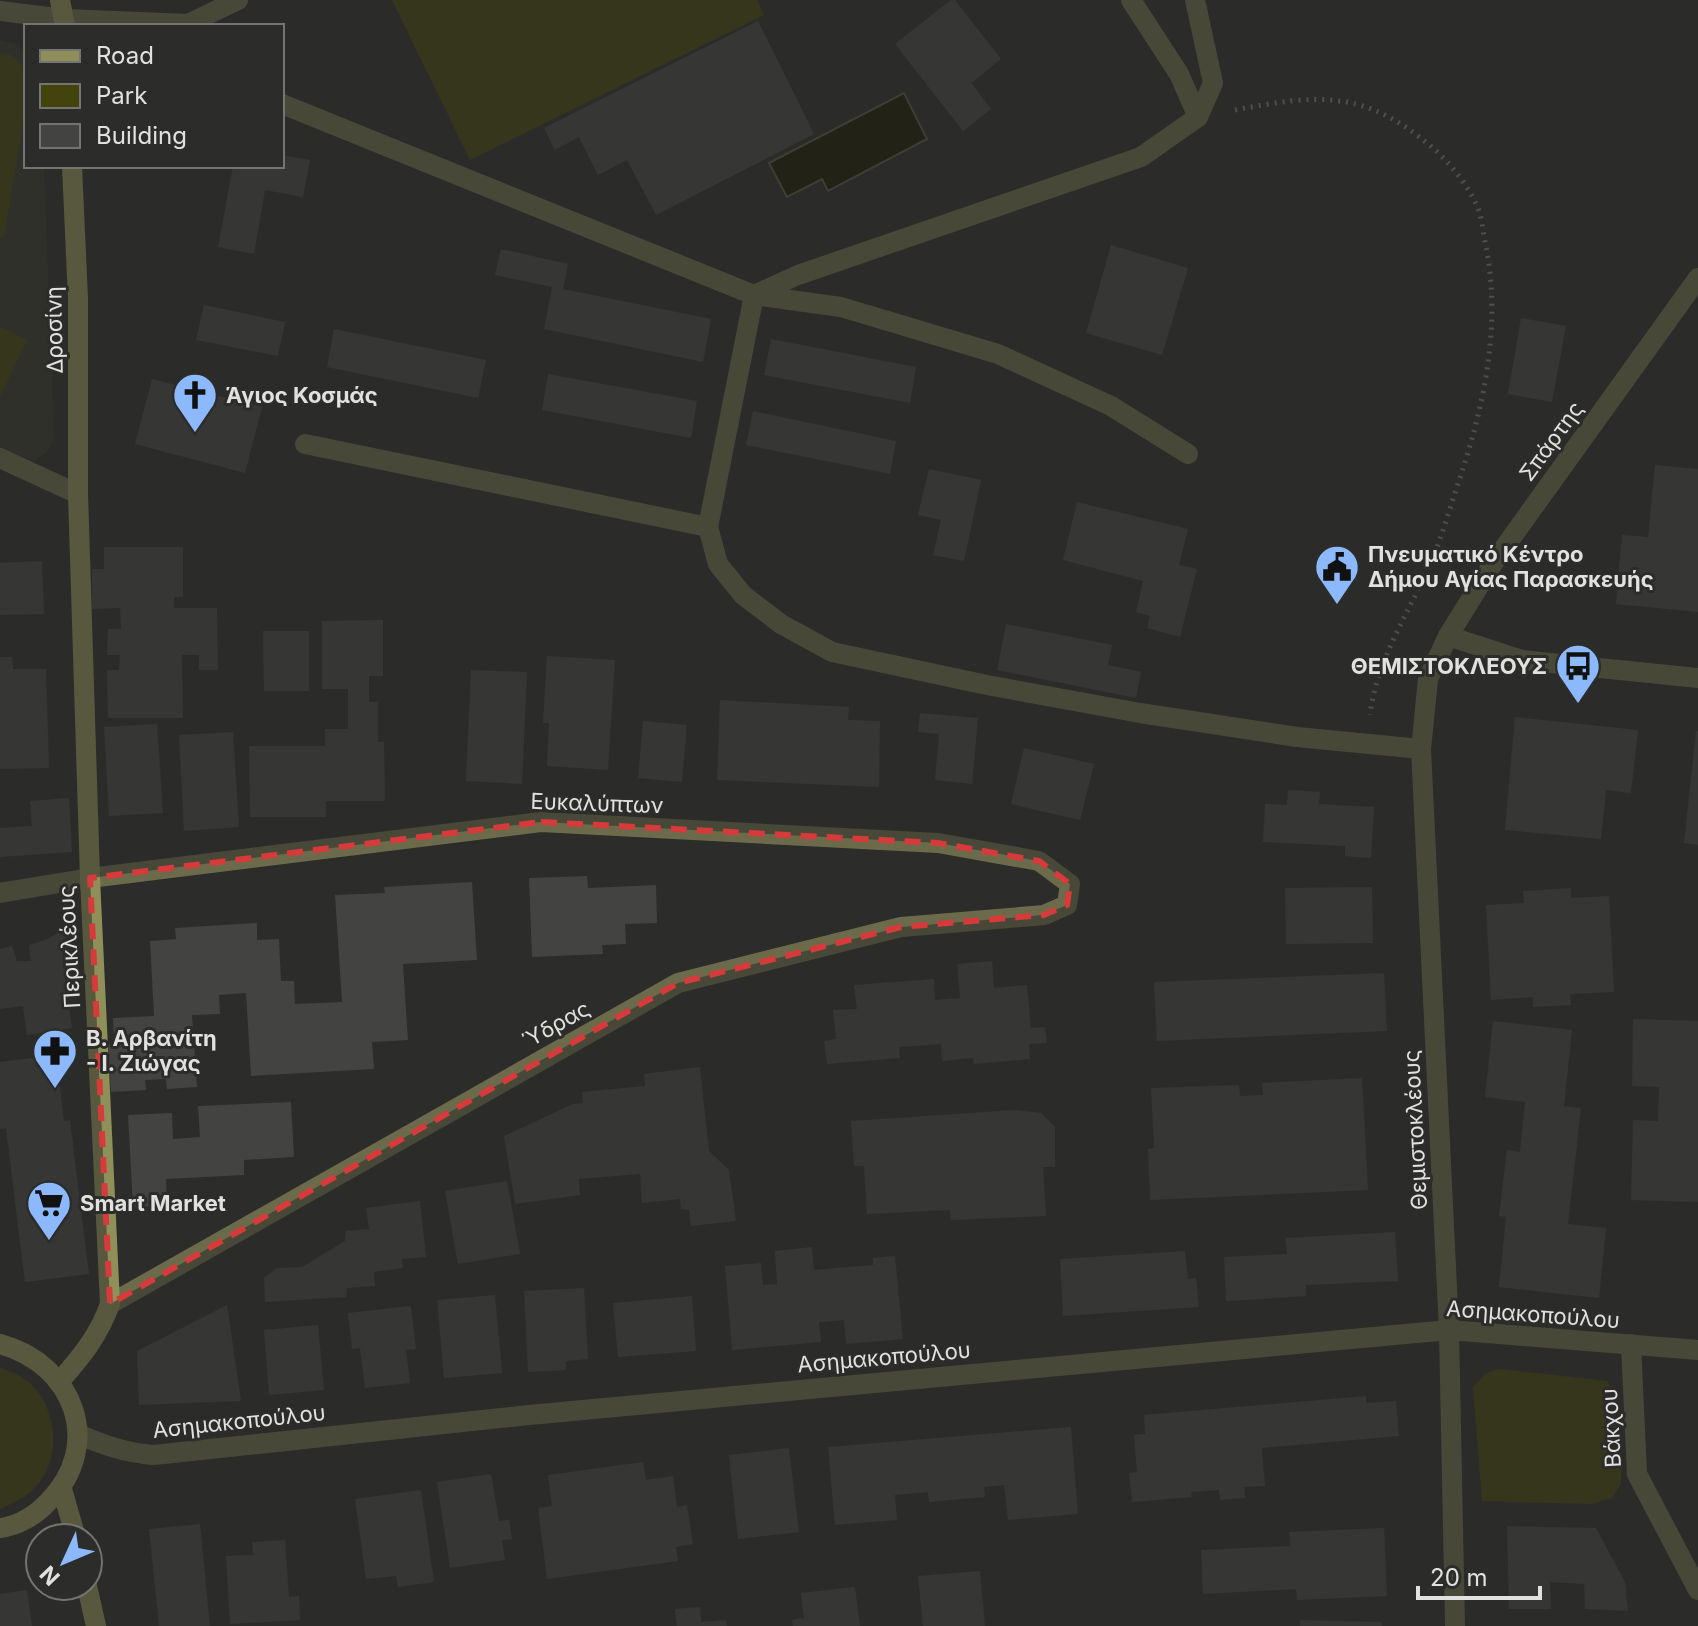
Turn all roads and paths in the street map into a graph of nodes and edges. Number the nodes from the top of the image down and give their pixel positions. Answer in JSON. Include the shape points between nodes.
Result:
{"nodes":[{"id":1,"x":238,"y":0,"type":"edge"},
{"id":2,"x":1131,"y":0,"type":"edge"},
{"id":3,"x":1195,"y":0,"type":"edge"},
{"id":4,"x":0,"y":11,"type":"edge"},
{"id":5,"x":63,"y":15,"type":"edge"},
{"id":6,"x":176,"y":24,"type":"edge"},
{"id":7,"x":190,"y":24,"type":"edge"},
{"id":8,"x":284,"y":105,"type":"edge"},
{"id":9,"x":1198,"y":117,"type":"junction"},
{"id":10,"x":72,"y":168,"type":"edge"},
{"id":11,"x":1698,"y":278,"type":"edge"},
{"id":12,"x":754,"y":295,"type":"junction"},
{"id":13,"x":305,"y":444,"type":"dead end"},
{"id":14,"x":1188,"y":454,"type":"dead end"},
{"id":15,"x":0,"y":458,"type":"edge"},
{"id":16,"x":78,"y":494,"type":"junction"},
{"id":17,"x":708,"y":527,"type":"junction"},
{"id":18,"x":1448,"y":636,"type":"junction"},
{"id":19,"x":1698,"y":678,"type":"edge"},
{"id":20,"x":1368,"y":744,"type":"junction"},
{"id":21,"x":1421,"y":749,"type":"junction"},
{"id":22,"x":90,"y":878,"type":"junction"},
{"id":23,"x":0,"y":893,"type":"edge"},
{"id":24,"x":1067,"y":905,"type":"joint"},
{"id":25,"x":110,"y":1304,"type":"junction"},
{"id":26,"x":1449,"y":1330,"type":"junction"},
{"id":27,"x":0,"y":1344,"type":"edge"},
{"id":28,"x":1631,"y":1344,"type":"junction"},
{"id":29,"x":1698,"y":1350,"type":"edge"},
{"id":30,"x":60,"y":1381,"type":"junction"},
{"id":31,"x":78,"y":1434,"type":"junction"},
{"id":32,"x":62,"y":1489,"type":"junction"},
{"id":33,"x":71,"y":1522,"type":"edge"},
{"id":34,"x":0,"y":1528,"type":"edge"},
{"id":35,"x":1698,"y":1590,"type":"edge"},
{"id":36,"x":91,"y":1602,"type":"edge"},
{"id":37,"x":96,"y":1626,"type":"edge"},
{"id":38,"x":1455,"y":1626,"type":"edge"}],
"edges":[{"from":1,"to":7,"type":"street"},
{"from":2,"to":9,"type":"street","via":[[1179,74]]},
{"from":3,"to":9,"type":"street","via":[[1213,83]]},
{"from":4,"to":5,"type":"street"},
{"from":5,"to":6,"type":"street"},
{"from":8,"to":12,"type":"street"},
{"from":9,"to":12,"type":"street","via":[[1141,157],[798,275]]},
{"from":9,"to":20,"type":"path","via":[[1332,98],[1380,111],[1451,164],[1479,210],[1492,313],[1481,412],[1435,552],[1373,689]]},
{"from":10,"to":16,"type":"street","name":"Δροσίνη"},
{"from":11,"to":18,"type":"street","name":"Σπάρτης","via":[[1494,562]]},
{"from":12,"to":14,"type":"street","via":[[841,307],[998,354],[1111,406]]},
{"from":12,"to":17,"type":"street"},
{"from":13,"to":17,"type":"street"},
{"from":15,"to":16,"type":"street"},
{"from":16,"to":22,"type":"street","name":"Περικλέους"},
{"from":17,"to":20,"type":"street","via":[[718,564],[743,595],[832,652],[1140,713]]},
{"from":18,"to":19,"type":"street","via":[[1522,660]]},
{"from":18,"to":21,"type":"street","name":"Θεμιστοκλέους","via":[[1428,679]]},
{"from":20,"to":21,"type":"street"},
{"from":21,"to":26,"type":"street","name":"Θεμιστοκλέους"},
{"from":22,"to":23,"type":"street","name":"Ευκαλύπτων"},
{"from":22,"to":24,"type":"street","name":"Ευκαλύπτων","via":[[541,822],[938,843],[1039,861],[1070,884]]},
{"from":22,"to":25,"type":"street","name":"Περικλέους"},
{"from":24,"to":25,"type":"street","name":"Ύδρας","via":[[1044,915],[901,927],[678,983]]},
{"from":25,"to":30,"type":"street","name":"Περικλέους","via":[[87,1351]]},
{"from":26,"to":28,"type":"street","name":"Ασημακοπούλου"},
{"from":26,"to":31,"type":"street","name":"Ασημακοπούλου","via":[[545,1413],[154,1455],[131,1453]]},
{"from":26,"to":38,"type":"street","name":"Θεμιστοκλέους"},
{"from":27,"to":30,"type":"street","via":[[41,1362]]},
{"from":28,"to":29,"type":"street","name":"Ασημακοπούλου"},
{"from":28,"to":35,"type":"street","name":"Βάκχου","via":[[1637,1474]]},
{"from":30,"to":31,"type":"street","via":[[73,1406]]},
{"from":31,"to":32,"type":"street","via":[[74,1463]]},
{"from":32,"to":33,"type":"street"},
{"from":32,"to":34,"type":"street","via":[[37,1514]]},
{"from":36,"to":37,"type":"street"}]}
